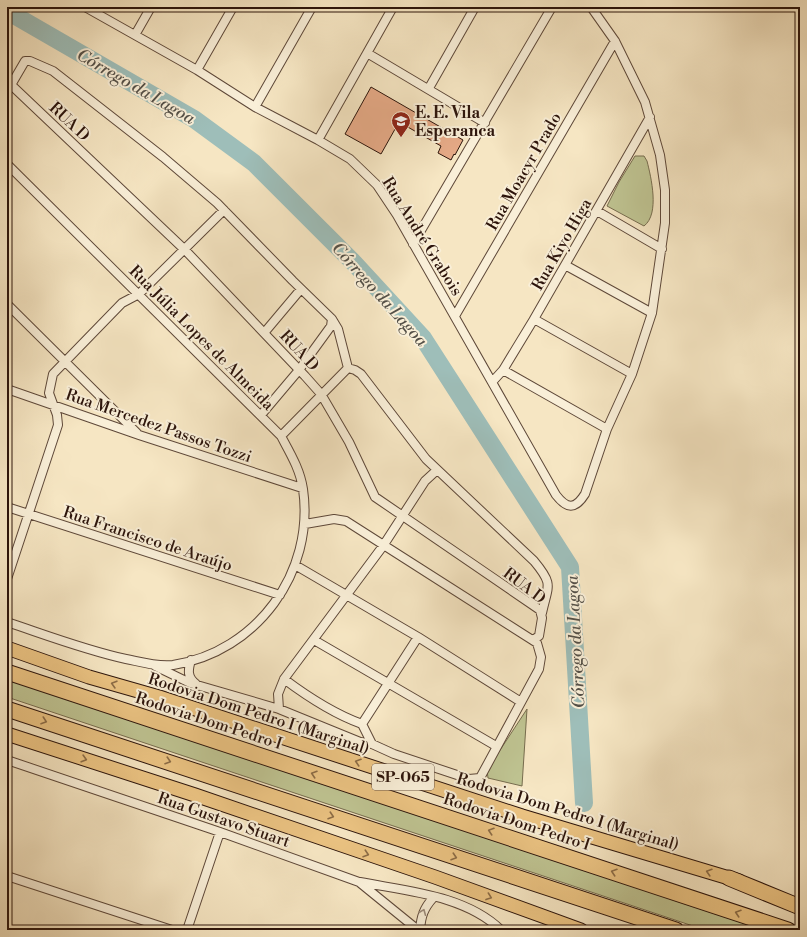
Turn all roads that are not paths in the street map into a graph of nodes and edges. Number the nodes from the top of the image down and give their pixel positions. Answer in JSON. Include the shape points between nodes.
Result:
{"nodes":[{"id":1,"x":85,"y":7,"type":"edge"},
{"id":2,"x":151,"y":7,"type":"edge"},
{"id":3,"x":233,"y":7,"type":"edge"},
{"id":4,"x":312,"y":7,"type":"edge"},
{"id":5,"x":393,"y":7,"type":"edge"},
{"id":6,"x":475,"y":7,"type":"edge"},
{"id":7,"x":552,"y":7,"type":"edge"},
{"id":8,"x":591,"y":7,"type":"edge"},
{"id":9,"x":135,"y":35,"type":"junction"},
{"id":10,"x":615,"y":41,"type":"junction"},
{"id":11,"x":367,"y":53,"type":"junction"},
{"id":12,"x":196,"y":70,"type":"junction"},
{"id":13,"x":9,"y":83,"type":"edge"},
{"id":14,"x":428,"y":88,"type":"junction"},
{"id":15,"x":255,"y":107,"type":"junction"},
{"id":16,"x":650,"y":117,"type":"junction"},
{"id":17,"x":485,"y":123,"type":"junction"},
{"id":18,"x":318,"y":140,"type":"junction"},
{"id":19,"x":7,"y":164,"type":"edge"},
{"id":20,"x":224,"y":210,"type":"junction"},
{"id":21,"x":597,"y":211,"type":"junction"},
{"id":22,"x":413,"y":244,"type":"junction"},
{"id":23,"x":662,"y":249,"type":"junction"},
{"id":24,"x":184,"y":250,"type":"junction"},
{"id":25,"x":565,"y":265,"type":"junction"},
{"id":26,"x":301,"y":289,"type":"junction"},
{"id":27,"x":139,"y":294,"type":"junction"},
{"id":28,"x":7,"y":304,"type":"edge"},
{"id":29,"x":652,"y":313,"type":"junction"},
{"id":30,"x":455,"y":316,"type":"junction"},
{"id":31,"x":534,"y":319,"type":"junction"},
{"id":32,"x":332,"y":320,"type":"junction"},
{"id":33,"x":264,"y":333,"type":"junction"},
{"id":34,"x":65,"y":361,"type":"junction"},
{"id":35,"x":348,"y":368,"type":"junction"},
{"id":36,"x":299,"y":370,"type":"junction"},
{"id":37,"x":503,"y":370,"type":"junction"},
{"id":38,"x":632,"y":374,"type":"junction"},
{"id":39,"x":492,"y":381,"type":"junction"},
{"id":40,"x":7,"y":389,"type":"edge"},
{"id":41,"x":321,"y":394,"type":"junction"},
{"id":42,"x":52,"y":403,"type":"junction"},
{"id":43,"x":260,"y":415,"type":"junction"},
{"id":44,"x":607,"y":429,"type":"junction"},
{"id":45,"x":139,"y":435,"type":"junction"},
{"id":46,"x":280,"y":436,"type":"junction"},
{"id":47,"x":437,"y":470,"type":"junction"},
{"id":48,"x":302,"y":488,"type":"junction"},
{"id":49,"x":7,"y":507,"type":"edge"},
{"id":50,"x":29,"y":515,"type":"junction"},
{"id":51,"x":402,"y":516,"type":"junction"},
{"id":52,"x":305,"y":524,"type":"junction"},
{"id":53,"x":383,"y":546,"type":"junction"},
{"id":54,"x":295,"y":565,"type":"junction"},
{"id":55,"x":7,"y":578,"type":"edge"},
{"id":56,"x":346,"y":594,"type":"junction"},
{"id":57,"x":280,"y":595,"type":"junction"},
{"id":58,"x":542,"y":613,"type":"junction"},
{"id":59,"x":7,"y":622,"type":"edge"},
{"id":60,"x":418,"y":637,"type":"junction"},
{"id":61,"x":314,"y":640,"type":"junction"},
{"id":62,"x":533,"y":640,"type":"junction"},
{"id":63,"x":7,"y":648,"type":"edge"},
{"id":64,"x":191,"y":660,"type":"junction"},
{"id":65,"x":153,"y":665,"type":"junction"},
{"id":66,"x":7,"y":672,"type":"edge"},
{"id":67,"x":284,"y":679,"type":"junction"},
{"id":68,"x":389,"y":683,"type":"junction"},
{"id":69,"x":198,"y":685,"type":"junction"},
{"id":70,"x":521,"y":702,"type":"junction"},
{"id":71,"x":7,"y":709,"type":"edge"},
{"id":72,"x":279,"y":709,"type":"junction"},
{"id":73,"x":362,"y":724,"type":"junction"},
{"id":74,"x":7,"y":734,"type":"edge"},
{"id":75,"x":372,"y":744,"type":"junction"},
{"id":76,"x":496,"y":746,"type":"junction"},
{"id":77,"x":7,"y":760,"type":"edge"},
{"id":78,"x":220,"y":832,"type":"junction"},
{"id":79,"x":7,"y":876,"type":"edge"},
{"id":80,"x":729,"y":878,"type":"junction"},
{"id":81,"x":359,"y":882,"type":"junction"},
{"id":82,"x":433,"y":898,"type":"junction"},
{"id":83,"x":800,"y":901,"type":"edge"},
{"id":84,"x":800,"y":907,"type":"edge"},
{"id":85,"x":172,"y":930,"type":"edge"},
{"id":86,"x":187,"y":930,"type":"edge"},
{"id":87,"x":419,"y":930,"type":"edge"},
{"id":88,"x":501,"y":930,"type":"edge"},
{"id":89,"x":581,"y":930,"type":"edge"},
{"id":90,"x":676,"y":930,"type":"edge"},
{"id":91,"x":788,"y":930,"type":"edge"}],
"edges":[{"from":1,"to":9,"type":"street","name":"Rua André Grabois"},
{"from":2,"to":9,"type":"street"},
{"from":3,"to":12,"type":"street"},
{"from":4,"to":15,"type":"street"},
{"from":5,"to":11,"type":"street"},
{"from":6,"to":14,"type":"street"},
{"from":7,"to":17,"type":"street"},
{"from":8,"to":10,"type":"street"},
{"from":9,"to":12,"type":"street","name":"Rua André Grabois"},
{"from":10,"to":16,"type":"street","via":[[640,90]]},
{"from":10,"to":30,"type":"street","name":"Rua Moacyr Prado"},
{"from":11,"to":14,"type":"street"},
{"from":11,"to":18,"type":"street"},
{"from":12,"to":15,"type":"street","name":"Rua André Grabois"},
{"from":13,"to":20,"type":"street","via":[[25,61],[30,60],[53,71],[163,157]]},
{"from":13,"to":24,"type":"street","name":"RUA D"},
{"from":14,"to":17,"type":"street"},
{"from":15,"to":18,"type":"street","name":"Rua André Grabois"},
{"from":16,"to":21,"type":"street","name":"Rua Kiyo Higa"},
{"from":16,"to":23,"type":"street","via":[[660,155],[665,190]]},
{"from":17,"to":22,"type":"street"},
{"from":18,"to":22,"type":"street","name":"Rua André Grabois","via":[[350,160],[377,185]]},
{"from":19,"to":27,"type":"street","name":"Rua Júlia Lopes de Almeida"},
{"from":20,"to":24,"type":"street"},
{"from":20,"to":26,"type":"street"},
{"from":21,"to":23,"type":"street"},
{"from":21,"to":25,"type":"street","name":"Rua Kiyo Higa"},
{"from":22,"to":30,"type":"street","name":"Rua André Grabois"},
{"from":23,"to":29,"type":"street"},
{"from":24,"to":27,"type":"street"},
{"from":24,"to":33,"type":"street","name":"RUA D"},
{"from":25,"to":29,"type":"street"},
{"from":25,"to":31,"type":"street","name":"Rua Kiyo Higa"},
{"from":26,"to":32,"type":"street"},
{"from":26,"to":33,"type":"street"},
{"from":27,"to":34,"type":"street","via":[[122,303]]},
{"from":27,"to":43,"type":"street","name":"Rua Júlia Lopes de Almeida"},
{"from":28,"to":34,"type":"street"},
{"from":29,"to":38,"type":"street"},
{"from":30,"to":39,"type":"street","name":"Rua André Grabois"},
{"from":31,"to":37,"type":"street","name":"Rua Kiyo Higa"},
{"from":31,"to":38,"type":"street"},
{"from":32,"to":35,"type":"street","via":[[338,329]]},
{"from":32,"to":36,"type":"street","via":[[331,326]]},
{"from":33,"to":36,"type":"street","name":"RUA D"},
{"from":34,"to":42,"type":"street","via":[[51,380],[49,394]]},
{"from":34,"to":45,"type":"street"},
{"from":35,"to":41,"type":"street"},
{"from":35,"to":47,"type":"street","via":[[361,374]]},
{"from":36,"to":41,"type":"street","name":"RUA D"},
{"from":36,"to":43,"type":"street"},
{"from":37,"to":39,"type":"street","name":"Rua Kiyo Higa"},
{"from":37,"to":44,"type":"street"},
{"from":38,"to":44,"type":"street"},
{"from":39,"to":44,"type":"street","name":"Rua André Grabois","via":[[556,495],[568,506],[575,506],[586,494]]},
{"from":40,"to":42,"type":"street","name":"Rua Mercedez Passos Tozzi"},
{"from":41,"to":46,"type":"street"},
{"from":41,"to":51,"type":"street","name":"RUA D","via":[[349,442],[375,497]]},
{"from":42,"to":45,"type":"street","name":"Rua Mercedez Passos Tozzi"},
{"from":42,"to":50,"type":"street","via":[[58,425]]},
{"from":43,"to":46,"type":"street","name":"Rua Júlia Lopes de Almeida"},
{"from":45,"to":48,"type":"street","name":"Rua Mercedez Passos Tozzi"},
{"from":46,"to":48,"type":"street","name":"Rua Júlia Lopes de Almeida","via":[[295,462]]},
{"from":47,"to":51,"type":"street","via":[[425,481]]},
{"from":47,"to":58,"type":"street","via":[[545,574],[548,581]]},
{"from":48,"to":52,"type":"street","name":"Rua Júlia Lopes de Almeida"},
{"from":49,"to":50,"type":"street","name":"Rua Francisco de Araújo"},
{"from":50,"to":55,"type":"street"},
{"from":50,"to":57,"type":"street","name":"Rua Francisco de Araújo"},
{"from":51,"to":53,"type":"street"},
{"from":51,"to":58,"type":"street","name":"RUA D"},
{"from":52,"to":53,"type":"street","via":[[340,519]]},
{"from":52,"to":54,"type":"street","name":"Rua Júlia Lopes de Almeida"},
{"from":53,"to":56,"type":"street"},
{"from":53,"to":62,"type":"street"},
{"from":54,"to":56,"type":"street"},
{"from":54,"to":57,"type":"street","name":"Rua Júlia Lopes de Almeida"},
{"from":56,"to":60,"type":"street"},
{"from":56,"to":61,"type":"street"},
{"from":57,"to":64,"type":"street","name":"Rua Júlia Lopes de Almeida","via":[[264,618],[236,640]]},
{"from":58,"to":62,"type":"street","name":"RUA D","via":[[539,636]]},
{"from":59,"to":65,"type":"street","via":[[94,652]]},
{"from":60,"to":68,"type":"street"},
{"from":60,"to":70,"type":"street"},
{"from":61,"to":67,"type":"street"},
{"from":61,"to":68,"type":"street"},
{"from":62,"to":70,"type":"street","via":[[537,643],[541,657],[539,669]]},
{"from":80,"to":63,"type":"highway","name":"Rodovia Dom Pedro I (Marginal)","number":"SP-065","one_way":true,"via":[[522,816],[159,697],[88,677]]},
{"from":64,"to":65,"type":"street","name":"Rua Júlia Lopes de Almeida","via":[[173,665]]},
{"from":64,"to":69,"type":"street","via":[[189,677]]},
{"from":65,"to":69,"type":"street"},
{"from":91,"to":66,"type":"highway","name":"Rodovia Dom Pedro I","number":"SP-065","one_way":true},
{"from":67,"to":72,"type":"street","via":[[278,694]]},
{"from":67,"to":73,"type":"street","via":[[309,697]]},
{"from":68,"to":73,"type":"street"},
{"from":68,"to":76,"type":"street"},
{"from":69,"to":72,"type":"street"},
{"from":70,"to":76,"type":"street"},
{"from":71,"to":90,"type":"highway","one_way":true},
{"from":72,"to":75,"type":"street","via":[[360,742]]},
{"from":73,"to":75,"type":"street"},
{"from":74,"to":89,"type":"highway","one_way":true,"via":[[174,787]]},
{"from":75,"to":76,"type":"street","via":[[394,754],[475,780],[480,778]]},
{"from":77,"to":78,"type":"street","name":"Rua Gustavo Stuart"},
{"from":78,"to":81,"type":"street","name":"Rua Gustavo Stuart"},
{"from":78,"to":86,"type":"street"},
{"from":79,"to":85,"type":"street"},
{"from":80,"to":83,"type":"highway","name":"Rodovia Dom Pedro I (Marginal)","number":"SP-065"},
{"from":80,"to":84,"type":"highway"},
{"from":81,"to":82,"type":"street"},
{"from":81,"to":87,"type":"street","name":"Rua Gustavo Stuart"},
{"from":87,"to":82,"type":"street","one_way":true,"via":[[422,914]]},
{"from":82,"to":88,"type":"street","via":[[479,913]]}]}
